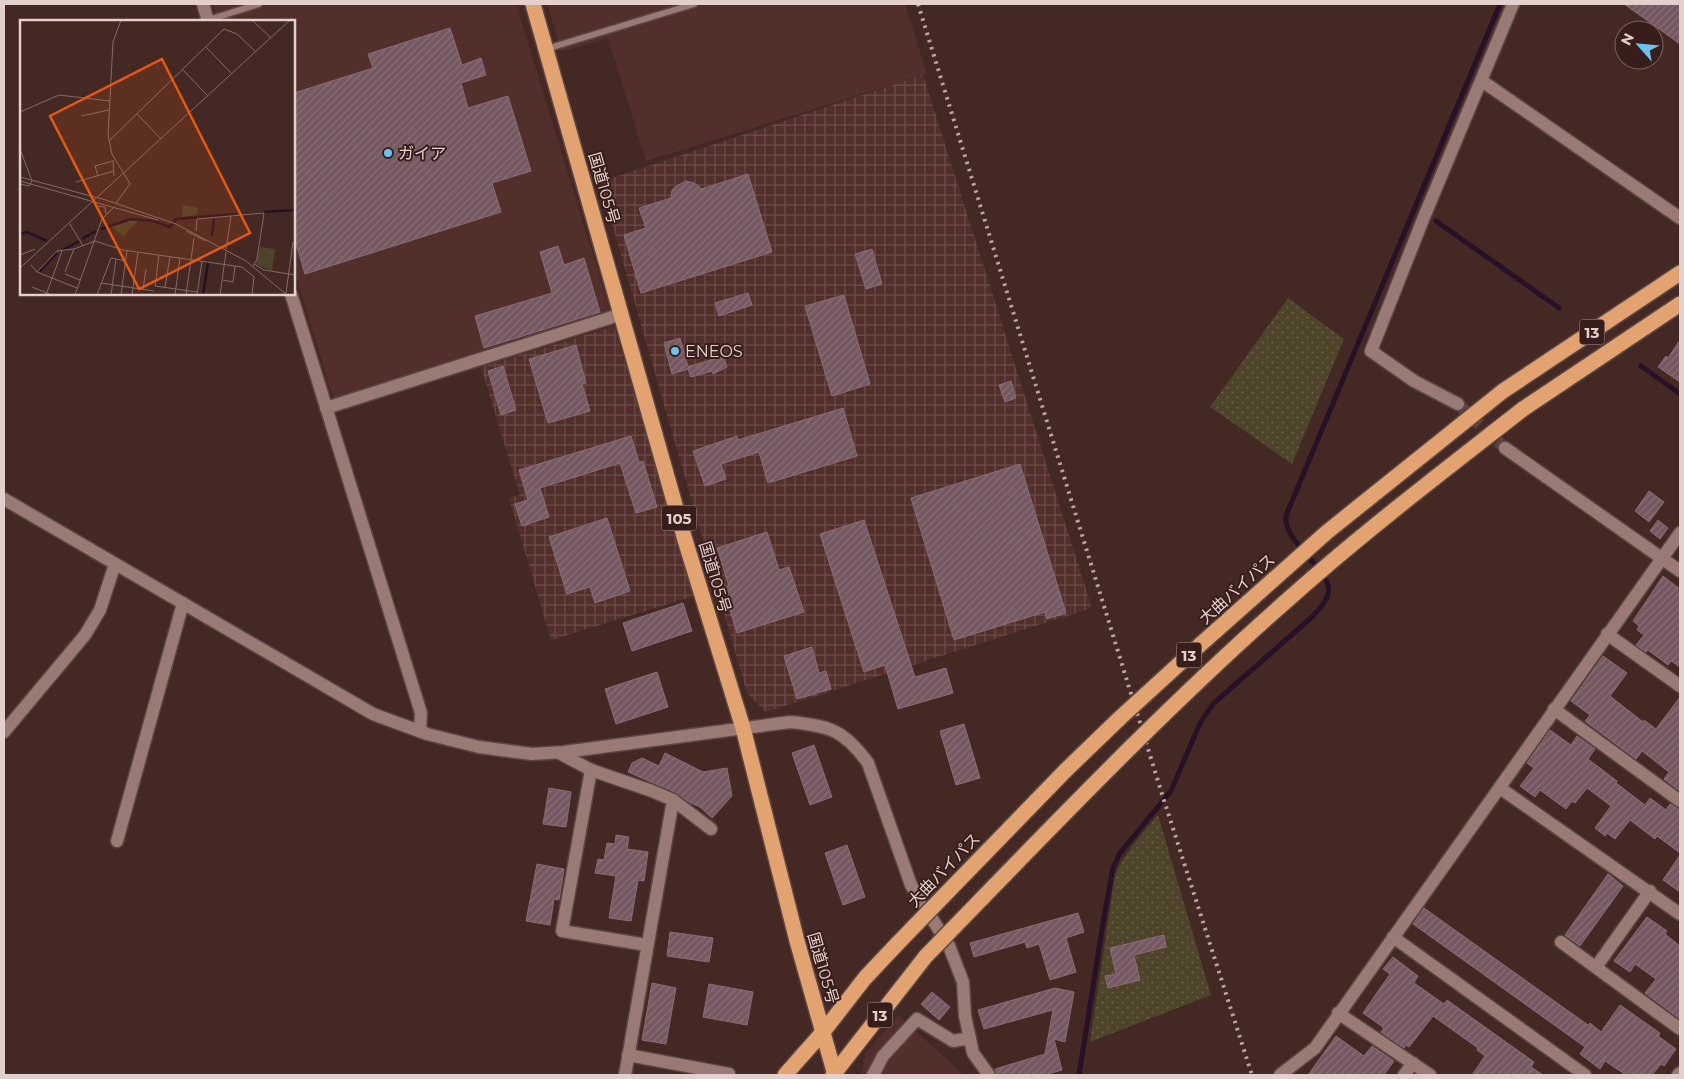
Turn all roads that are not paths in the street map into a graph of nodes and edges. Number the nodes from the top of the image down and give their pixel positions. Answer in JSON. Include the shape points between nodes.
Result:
{"nodes":[{"id":1,"x":203,"y":4,"type":"edge"},
{"id":2,"x":260,"y":4,"type":"edge"},
{"id":3,"x":533,"y":4,"type":"edge"},
{"id":4,"x":694,"y":4,"type":"edge"},
{"id":5,"x":1513,"y":4,"type":"edge"},
{"id":6,"x":208,"y":20,"type":"edge"},
{"id":7,"x":546,"y":50,"type":"junction"},
{"id":8,"x":1482,"y":81,"type":"junction"},
{"id":9,"x":1680,"y":218,"type":"edge"},
{"id":10,"x":1680,"y":273,"type":"edge"},
{"id":11,"x":291,"y":295,"type":"edge"},
{"id":12,"x":1680,"y":304,"type":"edge"},
{"id":13,"x":622,"y":314,"type":"junction"},
{"id":14,"x":1458,"y":404,"type":"tunnel mouth"},
{"id":15,"x":326,"y":408,"type":"junction"},
{"id":16,"x":1505,"y":448,"type":"tunnel mouth"},
{"id":17,"x":4,"y":499,"type":"edge"},
{"id":18,"x":1680,"y":533,"type":"edge"},
{"id":19,"x":1662,"y":558,"type":"junction"},
{"id":20,"x":115,"y":564,"type":"junction"},
{"id":21,"x":1680,"y":571,"type":"edge"},
{"id":22,"x":183,"y":603,"type":"junction"},
{"id":23,"x":1607,"y":634,"type":"junction"},
{"id":24,"x":1680,"y":686,"type":"edge"},
{"id":25,"x":1554,"y":709,"type":"junction"},
{"id":26,"x":743,"y":728,"type":"junction"},
{"id":27,"x":4,"y":732,"type":"edge"},
{"id":28,"x":420,"y":732,"type":"junction"},
{"id":29,"x":559,"y":753,"type":"junction"},
{"id":30,"x":591,"y":770,"type":"junction"},
{"id":31,"x":1500,"y":788,"type":"junction"},
{"id":32,"x":672,"y":800,"type":"junction"},
{"id":33,"x":1680,"y":802,"type":"edge"},
{"id":34,"x":711,"y":829,"type":"dead end"},
{"id":35,"x":117,"y":841,"type":"dead end"},
{"id":36,"x":1650,"y":891,"type":"junction"},
{"id":37,"x":1680,"y":914,"type":"edge"},
{"id":38,"x":1393,"y":937,"type":"junction"},
{"id":39,"x":1561,"y":942,"type":"dead end"},
{"id":40,"x":648,"y":945,"type":"junction"},
{"id":41,"x":1596,"y":967,"type":"junction"},
{"id":42,"x":1338,"y":1013,"type":"junction"},
{"id":43,"x":1680,"y":1029,"type":"edge"},
{"id":44,"x":823,"y":1032,"type":"junction"},
{"id":45,"x":970,"y":1038,"type":"junction"},
{"id":46,"x":628,"y":1056,"type":"junction"},
{"id":47,"x":1413,"y":1063,"type":"junction"},
{"id":48,"x":729,"y":1074,"type":"edge"},
{"id":49,"x":625,"y":1075,"type":"edge"},
{"id":50,"x":785,"y":1075,"type":"edge"},
{"id":51,"x":834,"y":1075,"type":"edge"},
{"id":52,"x":873,"y":1075,"type":"edge"},
{"id":53,"x":989,"y":1075,"type":"edge"},
{"id":54,"x":1280,"y":1075,"type":"edge"},
{"id":55,"x":1404,"y":1075,"type":"edge"},
{"id":56,"x":1430,"y":1075,"type":"edge"},
{"id":57,"x":1585,"y":1075,"type":"edge"}],
"edges":[{"from":1,"to":6,"type":"street"},
{"from":2,"to":6,"type":"lane"},
{"from":3,"to":7,"type":"highway","name":"国道105号","number":"105"},
{"from":4,"to":7,"type":"lane"},
{"from":5,"to":8,"type":"street"},
{"from":7,"to":13,"type":"highway","name":"国道105号","number":"105"},
{"from":8,"to":9,"type":"street"},
{"from":8,"to":14,"type":"street","via":[[1371,350],[1414,381]]},
{"from":10,"to":44,"type":"highway","name":"大曲バイパス","number":"13","bridge":true,"via":[[1503,391],[1327,532],[1066,770],[864,978]]},
{"from":11,"to":15,"type":"street"},
{"from":12,"to":51,"type":"highway","number":"13","bridge":true,"via":[[1523,409],[1391,512],[1291,596],[1115,763],[926,956]]},
{"from":13,"to":15,"type":"street"},
{"from":13,"to":26,"type":"highway","name":"国道105号","number":"105","via":[[685,540]]},
{"from":15,"to":28,"type":"street","via":[[421,713]]},
{"from":16,"to":19,"type":"street"},
{"from":17,"to":20,"type":"street"},
{"from":18,"to":19,"type":"street"},
{"from":19,"to":21,"type":"street"},
{"from":19,"to":23,"type":"street"},
{"from":20,"to":22,"type":"street"},
{"from":20,"to":27,"type":"street","via":[[100,610],[85,635]]},
{"from":22,"to":28,"type":"street","via":[[373,714]]},
{"from":22,"to":35,"type":"street"},
{"from":23,"to":24,"type":"street"},
{"from":23,"to":25,"type":"street"},
{"from":25,"to":31,"type":"street"},
{"from":25,"to":33,"type":"street"},
{"from":26,"to":29,"type":"street"},
{"from":26,"to":44,"type":"highway","name":"国道105号","number":"105"},
{"from":26,"to":45,"type":"street","via":[[790,722],[820,725],[841,734],[868,763],[910,885],[948,946],[963,982]]},
{"from":28,"to":29,"type":"street","via":[[479,747],[532,754]]},
{"from":29,"to":30,"type":"street"},
{"from":30,"to":32,"type":"street"},
{"from":30,"to":40,"type":"street","via":[[562,931]]},
{"from":31,"to":36,"type":"street"},
{"from":31,"to":38,"type":"street"},
{"from":32,"to":34,"type":"street"},
{"from":32,"to":40,"type":"street"},
{"from":36,"to":37,"type":"street"},
{"from":36,"to":41,"type":"street"},
{"from":38,"to":42,"type":"street"},
{"from":38,"to":57,"type":"street"},
{"from":39,"to":41,"type":"street"},
{"from":40,"to":46,"type":"street"},
{"from":41,"to":43,"type":"street"},
{"from":42,"to":47,"type":"street"},
{"from":42,"to":54,"type":"street","via":[[1315,1048]]},
{"from":44,"to":50,"type":"highway","name":"大曲バイパス","number":"13"},
{"from":44,"to":51,"type":"highway","name":"国道105号","number":"105"},
{"from":45,"to":52,"type":"street","via":[[953,1041],[917,1019],[883,1056]]},
{"from":45,"to":53,"type":"street","via":[[973,1052]]},
{"from":46,"to":48,"type":"street"},
{"from":46,"to":49,"type":"street"},
{"from":47,"to":55,"type":"street"},
{"from":47,"to":56,"type":"street"}]}
